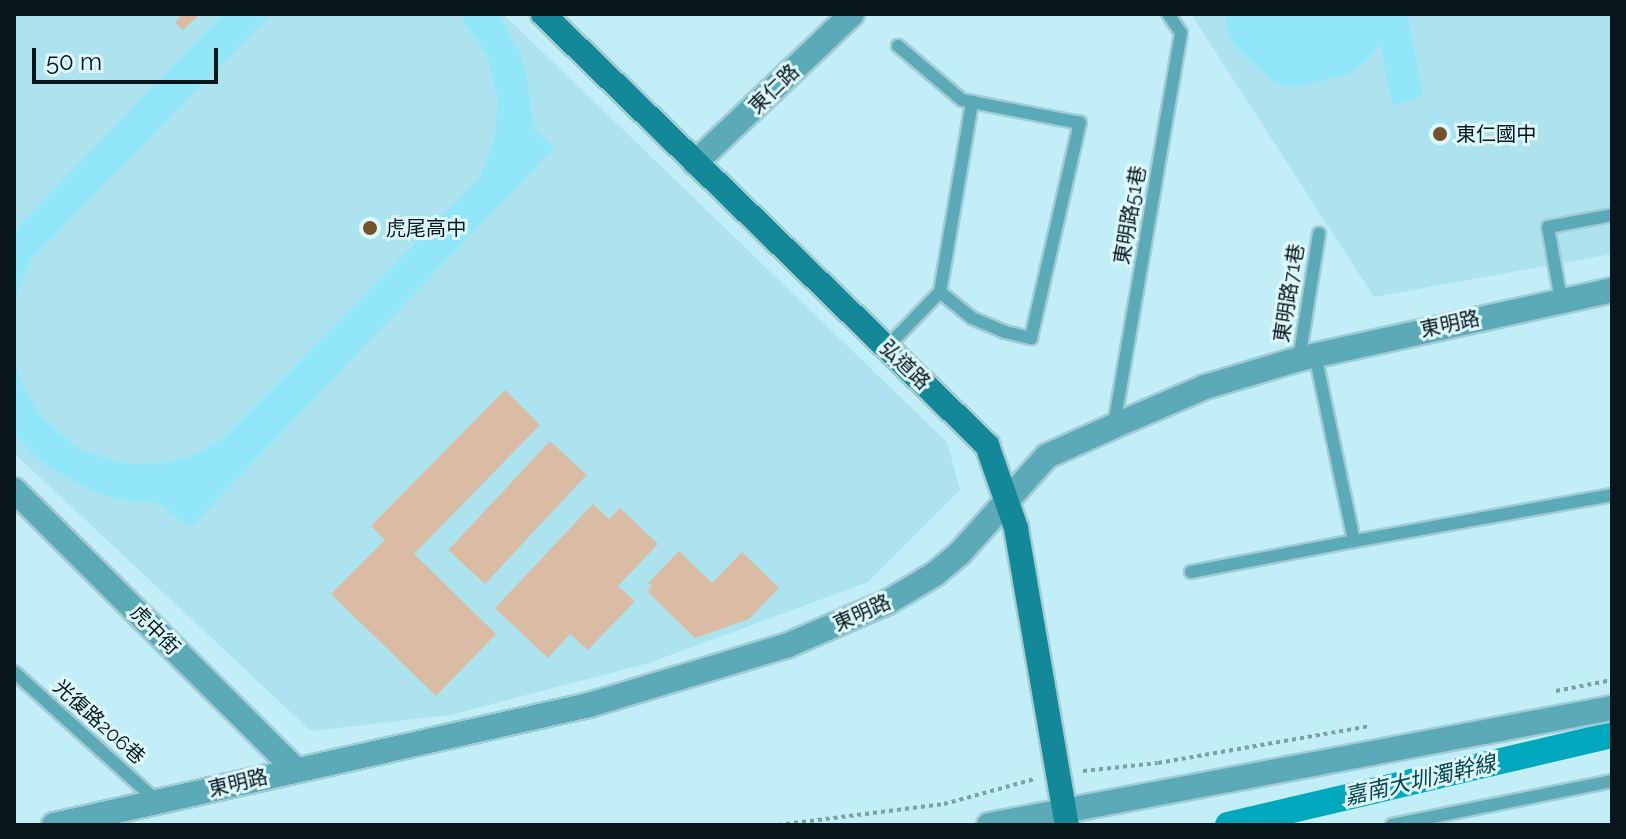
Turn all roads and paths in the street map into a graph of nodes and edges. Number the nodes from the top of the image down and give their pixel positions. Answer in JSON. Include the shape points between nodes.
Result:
{"nodes":[{"id":1,"x":852,"y":14,"type":"edge"},
{"id":2,"x":1168,"y":14,"type":"edge"},
{"id":3,"x":555,"y":18,"type":"edge"},
{"id":4,"x":898,"y":46,"type":"dead end"},
{"id":5,"x":972,"y":102,"type":"junction"},
{"id":6,"x":695,"y":163,"type":"junction"},
{"id":7,"x":1612,"y":215,"type":"edge"},
{"id":8,"x":1319,"y":234,"type":"dead end"},
{"id":9,"x":1612,"y":290,"type":"edge"},
{"id":10,"x":940,"y":292,"type":"junction"},
{"id":11,"x":1561,"y":300,"type":"junction"},
{"id":12,"x":887,"y":347,"type":"junction"},
{"id":13,"x":1307,"y":357,"type":"junction"},
{"id":14,"x":1114,"y":426,"type":"junction"},
{"id":15,"x":14,"y":490,"type":"edge"},
{"id":16,"x":1612,"y":495,"type":"edge"},
{"id":17,"x":1007,"y":497,"type":"junction"},
{"id":18,"x":1354,"y":541,"type":"junction"},
{"id":19,"x":1191,"y":572,"type":"dead end"},
{"id":20,"x":14,"y":672,"type":"edge"},
{"id":21,"x":1612,"y":680,"type":"edge"},
{"id":22,"x":1553,"y":692,"type":"dead end"},
{"id":23,"x":1612,"y":708,"type":"edge"},
{"id":24,"x":1376,"y":725,"type":"dead end"},
{"id":25,"x":296,"y":770,"type":"junction"},
{"id":26,"x":1058,"y":774,"type":"junction"},
{"id":27,"x":1612,"y":781,"type":"edge"},
{"id":28,"x":157,"y":801,"type":"junction"},
{"id":29,"x":1066,"y":819,"type":"edge"},
{"id":30,"x":54,"y":825,"type":"edge"},
{"id":31,"x":778,"y":825,"type":"edge"},
{"id":32,"x":989,"y":825,"type":"edge"},
{"id":33,"x":1392,"y":825,"type":"edge"}],
"edges":[{"from":1,"to":6,"type":"street","name":"東仁路"},
{"from":2,"to":14,"type":"lane","name":"東明路51巷","via":[[1181,33]]},
{"from":3,"to":6,"type":"street","name":"弘道路"},
{"from":4,"to":5,"type":"lane","via":[[962,100]]},
{"from":5,"to":10,"type":"lane"},
{"from":5,"to":10,"type":"lane","via":[[1080,123],[1031,338],[972,318]]},
{"from":6,"to":12,"type":"street","name":"弘道路"},
{"from":7,"to":11,"type":"lane","via":[[1548,227]]},
{"from":8,"to":13,"type":"lane","name":"東明路71巷"},
{"from":9,"to":11,"type":"street","name":"東明路"},
{"from":10,"to":12,"type":"lane"},
{"from":11,"to":13,"type":"street","name":"東明路"},
{"from":12,"to":17,"type":"street","name":"弘道路","via":[[987,445]]},
{"from":13,"to":14,"type":"street","name":"東明路","via":[[1205,387]]},
{"from":13,"to":18,"type":"lane"},
{"from":14,"to":17,"type":"street","name":"東明路","via":[[1047,456]]},
{"from":15,"to":25,"type":"street","name":"虎中街"},
{"from":16,"to":18,"type":"lane"},
{"from":17,"to":25,"type":"street","name":"東明路","via":[[935,574],[888,602],[786,646],[589,705]]},
{"from":17,"to":26,"type":"street","name":"弘道路"},
{"from":18,"to":19,"type":"lane"},
{"from":20,"to":28,"type":"lane","name":"光復路206巷"},
{"from":21,"to":22,"type":"path"},
{"from":23,"to":29,"type":"street"},
{"from":24,"to":26,"type":"path","via":[[1158,763]]},
{"from":25,"to":28,"type":"street","name":"東明路"},
{"from":26,"to":29,"type":"street","name":"弘道路"},
{"from":26,"to":31,"type":"path","via":[[944,804]]},
{"from":27,"to":33,"type":"lane"},
{"from":28,"to":30,"type":"street","name":"東明路"},
{"from":29,"to":32,"type":"street"}]}
